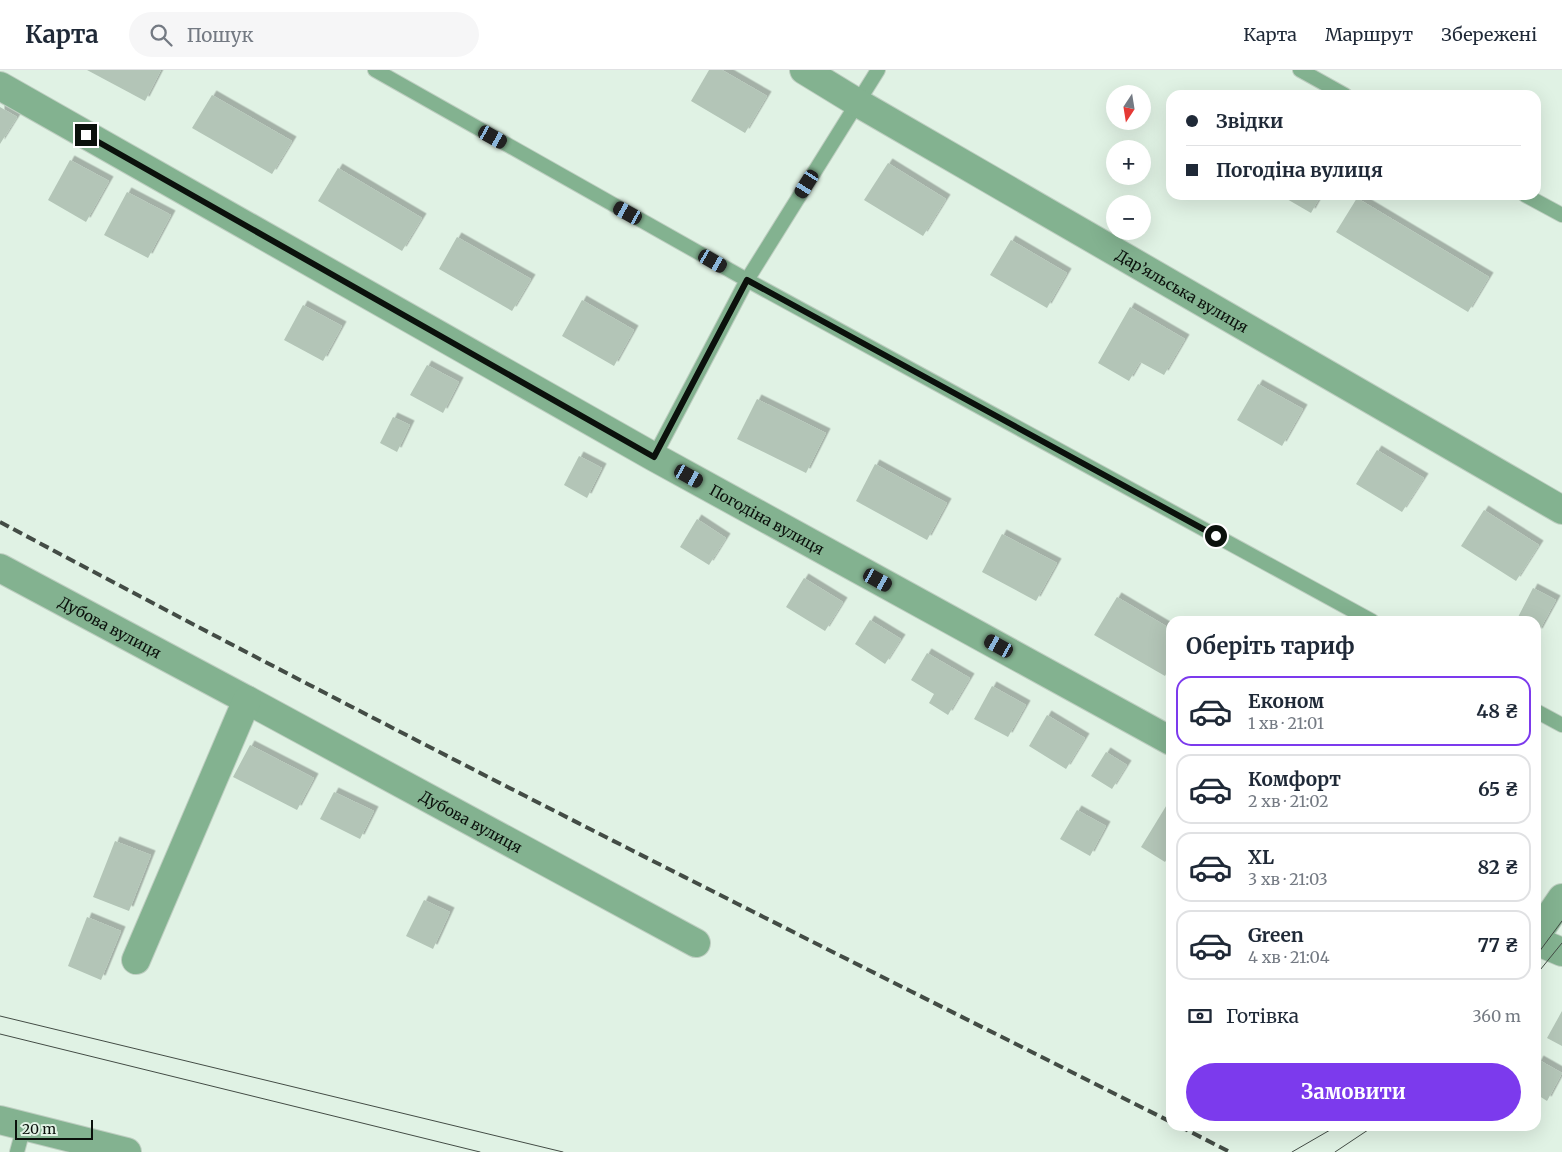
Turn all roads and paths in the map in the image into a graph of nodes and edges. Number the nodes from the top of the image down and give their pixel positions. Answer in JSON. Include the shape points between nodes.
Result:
{"nodes":[{"id":1,"x":375,"y":70,"type":"edge"},
{"id":2,"x":804,"y":70,"type":"edge"},
{"id":3,"x":878,"y":70,"type":"edge"},
{"id":4,"x":1300,"y":70,"type":"edge"},
{"id":5,"x":0,"y":86,"type":"edge"},
{"id":6,"x":1336,"y":90,"type":"edge"},
{"id":7,"x":858,"y":103,"type":"junction"},
{"id":8,"x":1534,"y":200,"type":"edge"},
{"id":9,"x":1562,"y":215,"type":"edge"},
{"id":10,"x":747,"y":280,"type":"junction"},
{"id":11,"x":654,"y":457,"type":"junction"},
{"id":12,"x":1562,"y":510,"type":"edge"},
{"id":13,"x":0,"y":568,"type":"edge"},
{"id":14,"x":1363,"y":616,"type":"edge"},
{"id":15,"x":247,"y":700,"type":"junction"},
{"id":16,"x":1541,"y":714,"type":"edge"},
{"id":17,"x":1562,"y":725,"type":"edge"},
{"id":18,"x":1166,"y":738,"type":"edge"},
{"id":19,"x":1562,"y":898,"type":"edge"},
{"id":20,"x":1541,"y":929,"type":"edge"},
{"id":21,"x":696,"y":943,"type":"dead end"},
{"id":22,"x":1541,"y":943,"type":"edge"},
{"id":23,"x":1562,"y":952,"type":"edge"},
{"id":24,"x":136,"y":960,"type":"dead end"},
{"id":25,"x":12,"y":1123,"type":"edge"},
{"id":26,"x":17,"y":1152,"type":"edge"},
{"id":27,"x":127,"y":1152,"type":"edge"}],
"edges":[{"from":1,"to":10,"type":"lane"},
{"from":2,"to":7,"type":"street","name":"Дар’яльська вулиця"},
{"from":3,"to":7,"type":"lane"},
{"from":4,"to":6,"type":"lane"},
{"from":5,"to":11,"type":"street","name":"Погодіна вулиця"},
{"from":7,"to":10,"type":"lane"},
{"from":7,"to":12,"type":"street","name":"Дар’яльська вулиця"},
{"from":8,"to":9,"type":"lane"},
{"from":10,"to":11,"type":"lane"},
{"from":10,"to":14,"type":"lane"},
{"from":11,"to":18,"type":"street","name":"Погодіна вулиця"},
{"from":13,"to":15,"type":"street","name":"Дубова вулиця"},
{"from":15,"to":21,"type":"street","name":"Дубова вулиця"},
{"from":15,"to":24,"type":"street"},
{"from":16,"to":17,"type":"lane"},
{"from":19,"to":20,"type":"street"},
{"from":22,"to":23,"type":"street"},
{"from":25,"to":26,"type":"lane"},
{"from":25,"to":27,"type":"street"}]}
